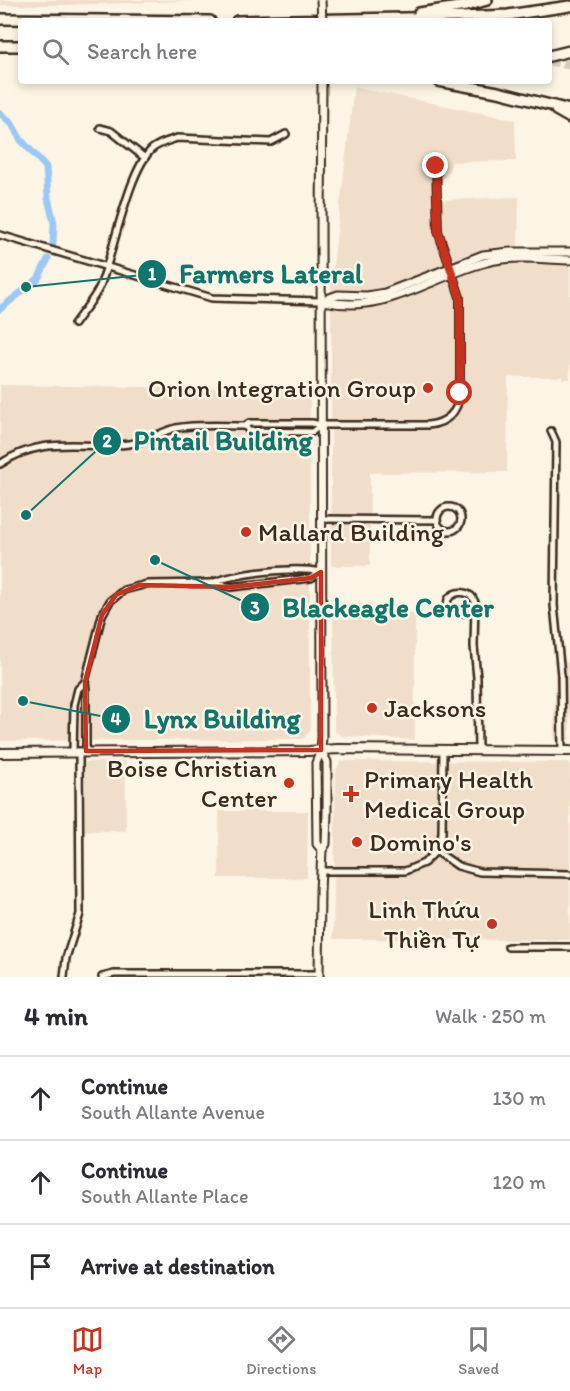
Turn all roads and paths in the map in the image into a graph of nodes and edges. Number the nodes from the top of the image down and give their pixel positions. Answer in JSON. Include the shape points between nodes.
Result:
{"nodes":[{"id":1,"x":321,"y":0,"type":"edge"},
{"id":2,"x":487,"y":0,"type":"edge"},
{"id":3,"x":570,"y":6,"type":"edge"},
{"id":4,"x":322,"y":18,"type":"edge"},
{"id":5,"x":383,"y":18,"type":"joint"},
{"id":6,"x":0,"y":19,"type":"edge"},
{"id":7,"x":18,"y":19,"type":"edge"},
{"id":8,"x":0,"y":46,"type":"edge"},
{"id":9,"x":18,"y":46,"type":"edge"},
{"id":10,"x":570,"y":51,"type":"edge"},
{"id":11,"x":552,"y":55,"type":"edge"},
{"id":12,"x":453,"y":84,"type":"edge"},
{"id":13,"x":322,"y":85,"type":"edge"},
{"id":14,"x":544,"y":102,"type":"junction"},
{"id":15,"x":570,"y":110,"type":"edge"},
{"id":16,"x":570,"y":118,"type":"edge"},
{"id":17,"x":100,"y":128,"type":"dead end"},
{"id":18,"x":286,"y":134,"type":"dead end"},
{"id":19,"x":145,"y":158,"type":"junction"},
{"id":20,"x":436,"y":166,"type":"dead end"},
{"id":21,"x":0,"y":235,"type":"edge"},
{"id":22,"x":570,"y":252,"type":"edge"},
{"id":23,"x":570,"y":260,"type":"edge"},
{"id":24,"x":107,"y":267,"type":"junction"},
{"id":25,"x":451,"y":271,"type":"junction"},
{"id":26,"x":321,"y":301,"type":"junction"},
{"id":27,"x":74,"y":324,"type":"dead end"},
{"id":28,"x":321,"y":425,"type":"junction"},
{"id":29,"x":245,"y":426,"type":"junction"},
{"id":30,"x":551,"y":431,"type":"dead end"},
{"id":31,"x":0,"y":464,"type":"edge"},
{"id":32,"x":321,"y":519,"type":"junction"},
{"id":33,"x":436,"y":520,"type":"junction"},
{"id":34,"x":321,"y":572,"type":"junction"},
{"id":35,"x":211,"y":583,"type":"junction"},
{"id":36,"x":474,"y":614,"type":"junction"},
{"id":37,"x":85,"y":682,"type":"junction"},
{"id":38,"x":321,"y":750,"type":"junction"},
{"id":39,"x":79,"y":751,"type":"junction"},
{"id":40,"x":443,"y":751,"type":"junction"},
{"id":41,"x":478,"y":751,"type":"junction"},
{"id":42,"x":566,"y":751,"type":"edge"},
{"id":43,"x":0,"y":753,"type":"edge"},
{"id":44,"x":436,"y":850,"type":"junction"},
{"id":45,"x":322,"y":871,"type":"junction"},
{"id":46,"x":570,"y":874,"type":"edge"},
{"id":47,"x":508,"y":946,"type":"dead end"},
{"id":48,"x":570,"y":947,"type":"edge"},
{"id":49,"x":163,"y":975,"type":"edge"},
{"id":50,"x":319,"y":976,"type":"edge"},
{"id":51,"x":64,"y":977,"type":"edge"},
{"id":52,"x":102,"y":977,"type":"edge"}],
"edges":[{"from":1,"to":4,"type":"main road","bridge":true},
{"from":2,"to":5,"type":"highway"},
{"from":3,"to":5,"type":"highway","via":[[497,15]]},
{"from":6,"to":7,"type":"highway"},
{"from":8,"to":9,"type":"highway"},
{"from":10,"to":11,"type":"highway"},
{"from":12,"to":14,"type":"highway"},
{"from":13,"to":26,"type":"main road"},
{"from":14,"to":15,"type":"highway"},
{"from":14,"to":16,"type":"highway"},
{"from":17,"to":19,"type":"street","via":[[111,131]]},
{"from":18,"to":19,"type":"street","via":[[271,142],[177,138],[153,148]]},
{"from":19,"to":24,"type":"street","via":[[134,177]]},
{"from":20,"to":25,"type":"street","via":[[437,220]]},
{"from":21,"to":24,"type":"street"},
{"from":22,"to":25,"type":"main road","via":[[494,253]]},
{"from":23,"to":25,"type":"main road","via":[[495,260]]},
{"from":24,"to":26,"type":"street","via":[[212,298]]},
{"from":24,"to":27,"type":"street","via":[[98,289]]},
{"from":25,"to":26,"type":"main road","via":[[376,303]]},
{"from":25,"to":28,"type":"street","via":[[460,297],[460,393],[453,413],[442,422],[428,425]]},
{"from":26,"to":28,"type":"main road"},
{"from":28,"to":29,"type":"street"},
{"from":28,"to":29,"type":"street","via":[[312,432],[249,431]]},
{"from":28,"to":32,"type":"main road"},
{"from":29,"to":31,"type":"street","via":[[185,427],[130,444],[44,445]]},
{"from":30,"to":42,"type":"street","via":[[556,442],[554,605]]},
{"from":32,"to":33,"type":"street"},
{"from":32,"to":34,"type":"main road"},
{"from":33,"to":33,"type":"street","via":[[443,530],[452,531],[461,518],[458,511],[448,507],[441,510]]},
{"from":34,"to":35,"type":"street","via":[[230,576]]},
{"from":34,"to":35,"type":"street","via":[[311,579],[231,587]]},
{"from":34,"to":38,"type":"main road"},
{"from":35,"to":37,"type":"street","via":[[139,585],[110,601],[102,615]]},
{"from":36,"to":36,"type":"street","via":[[476,602],[468,593],[456,593],[448,599],[450,610]]},
{"from":36,"to":41,"type":"street"},
{"from":37,"to":39,"type":"street"},
{"from":37,"to":39,"type":"street","via":[[78,689],[74,705]]},
{"from":38,"to":39,"type":"main road"},
{"from":38,"to":40,"type":"main road"},
{"from":38,"to":45,"type":"main road","via":[[327,762]]},
{"from":39,"to":43,"type":"main road"},
{"from":39,"to":51,"type":"street","via":[[80,914]]},
{"from":40,"to":41,"type":"main road"},
{"from":40,"to":44,"type":"street","via":[[442,834]]},
{"from":41,"to":42,"type":"main road"},
{"from":44,"to":45,"type":"street","via":[[424,863],[405,871]]},
{"from":44,"to":46,"type":"street","via":[[458,866],[480,872]]},
{"from":45,"to":50,"type":"main road"},
{"from":47,"to":48,"type":"street"},
{"from":49,"to":50,"type":"street"},
{"from":49,"to":52,"type":"street"}]}
